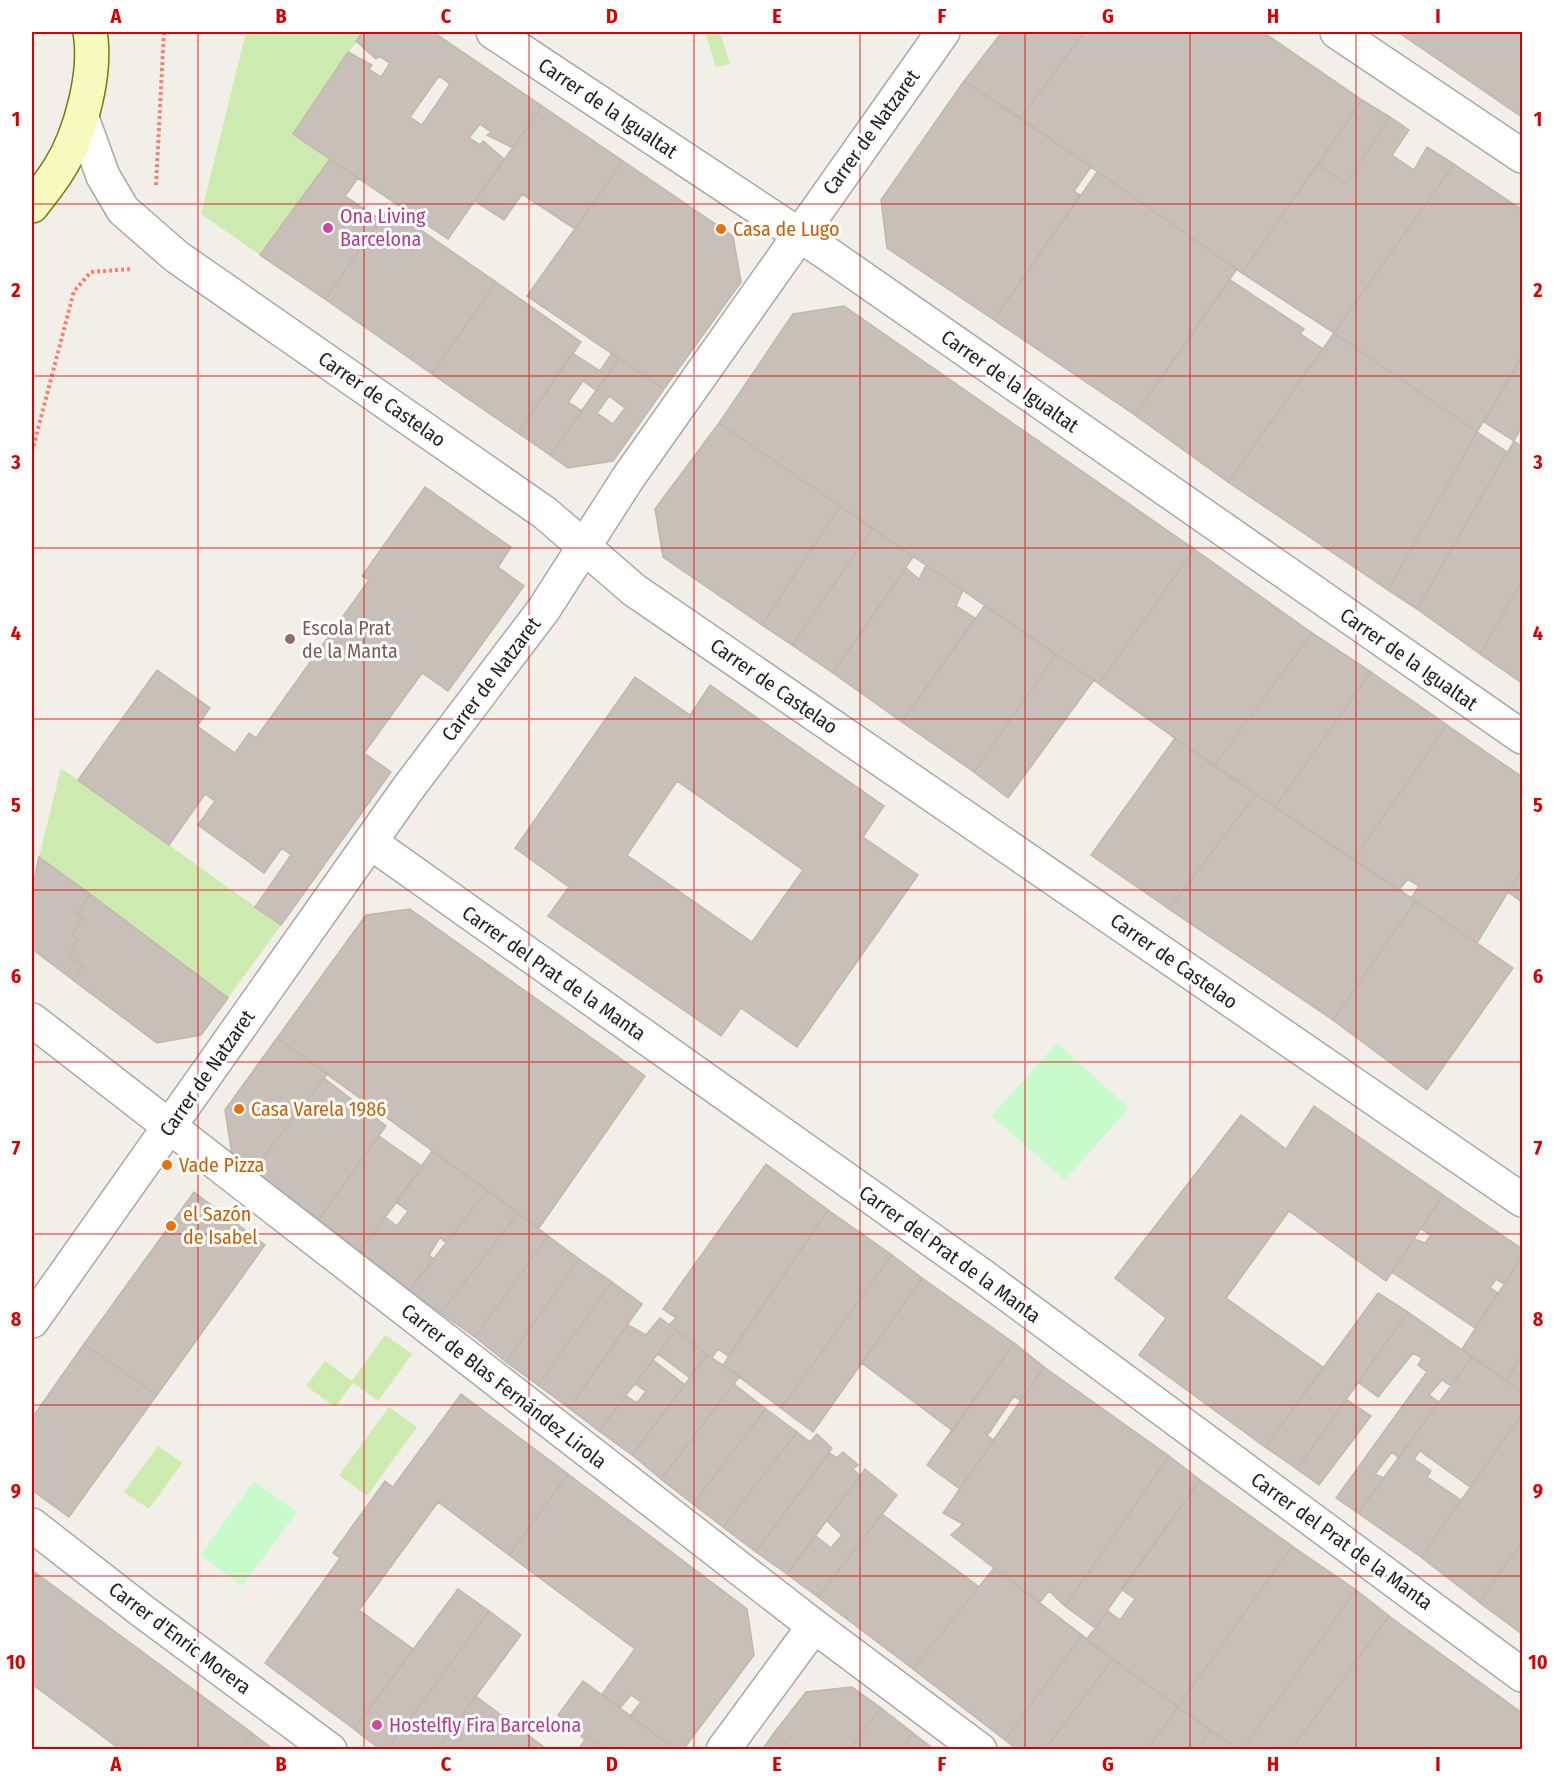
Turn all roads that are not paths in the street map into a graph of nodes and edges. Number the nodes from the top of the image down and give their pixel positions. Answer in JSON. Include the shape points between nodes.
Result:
{"nodes":[{"id":1,"x":90,"y":32,"type":"edge"},
{"id":2,"x":493,"y":32,"type":"edge"},
{"id":3,"x":943,"y":32,"type":"edge"},
{"id":4,"x":1337,"y":32,"type":"edge"},
{"id":5,"x":82,"y":118,"type":"junction"},
{"id":6,"x":1522,"y":156,"type":"edge"},
{"id":7,"x":32,"y":206,"type":"edge"},
{"id":8,"x":798,"y":234,"type":"junction"},
{"id":9,"x":583,"y":546,"type":"junction"},
{"id":10,"x":1522,"y":737,"type":"edge"},
{"id":11,"x":370,"y":842,"type":"junction"},
{"id":12,"x":32,"y":1020,"type":"edge"},
{"id":13,"x":170,"y":1126,"type":"junction"},
{"id":14,"x":1522,"y":1200,"type":"edge"},
{"id":15,"x":32,"y":1321,"type":"edge"},
{"id":16,"x":32,"y":1525,"type":"edge"},
{"id":17,"x":814,"y":1626,"type":"junction"},
{"id":18,"x":1522,"y":1675,"type":"edge"},
{"id":19,"x":330,"y":1749,"type":"edge"},
{"id":20,"x":723,"y":1749,"type":"edge"},
{"id":21,"x":980,"y":1749,"type":"edge"}],
"edges":[{"from":1,"to":5,"type":"main road","via":[[92,64]]},
{"from":2,"to":8,"type":"street","name":"Carrer de la Igualtat"},
{"from":3,"to":8,"type":"street","name":"Carrer de Natzaret"},
{"from":4,"to":6,"type":"street"},
{"from":5,"to":7,"type":"main road","via":[[60,167]]},
{"from":5,"to":9,"type":"street","name":"Carrer de Castelao","via":[[103,176],[123,210],[151,237],[545,513]]},
{"from":8,"to":9,"type":"street","name":"Carrer de Natzaret"},
{"from":8,"to":10,"type":"street","name":"Carrer de la Igualtat"},
{"from":9,"to":11,"type":"street","name":"Carrer de Natzaret","via":[[544,609]]},
{"from":9,"to":14,"type":"street","name":"Carrer de Castelao","via":[[634,590]]},
{"from":11,"to":13,"type":"street","name":"Carrer de Natzaret"},
{"from":11,"to":18,"type":"street","name":"Carrer del Prat de la Manta","via":[[984,1277]]},
{"from":12,"to":13,"type":"street","name":"Carrer de Blas Fernández Lirola"},
{"from":13,"to":15,"type":"street","name":"Carrer de Natzaret"},
{"from":13,"to":17,"type":"street","name":"Carrer de Blas Fernández Lirola"},
{"from":16,"to":19,"type":"street","name":"Carrer d'Enric Morera"},
{"from":17,"to":20,"type":"street"},
{"from":17,"to":21,"type":"street","name":"Carrer de Blas Fernández Lirola"}]}
